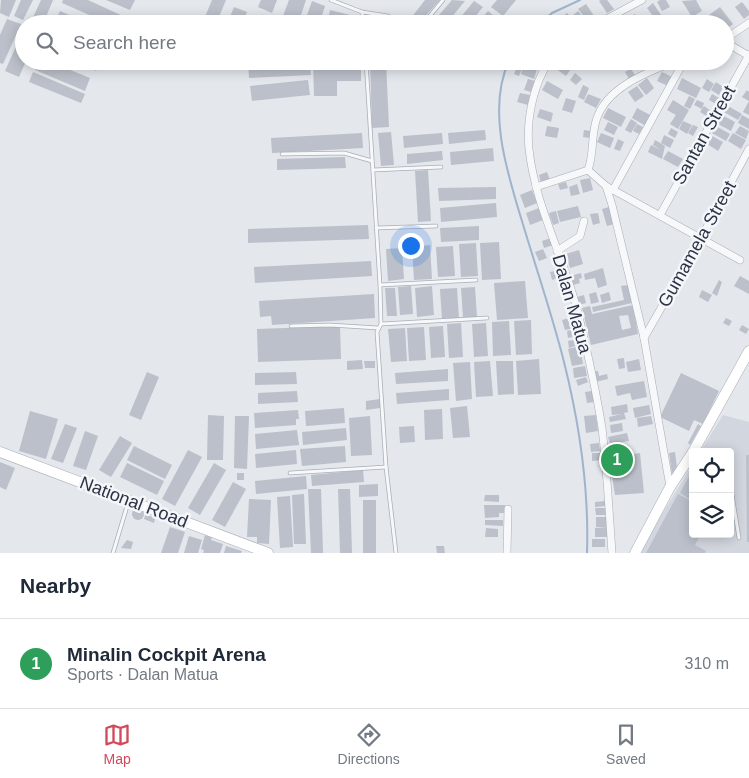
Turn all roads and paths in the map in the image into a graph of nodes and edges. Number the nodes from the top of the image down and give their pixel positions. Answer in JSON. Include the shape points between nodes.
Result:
{"nodes":[{"id":1,"x":331,"y":0,"type":"edge"},
{"id":2,"x":443,"y":0,"type":"edge"},
{"id":3,"x":642,"y":0,"type":"edge"},
{"id":4,"x":362,"y":12,"type":"junction"},
{"id":5,"x":362,"y":15,"type":"edge"},
{"id":6,"x":382,"y":15,"type":"edge"},
{"id":7,"x":430,"y":15,"type":"edge"},
{"id":8,"x":614,"y":15,"type":"edge"},
{"id":9,"x":749,"y":23,"type":"edge"},
{"id":10,"x":734,"y":34,"type":"edge"},
{"id":11,"x":734,"y":46,"type":"edge"},
{"id":12,"x":749,"y":56,"type":"edge"},
{"id":13,"x":367,"y":70,"type":"edge"},
{"id":14,"x":544,"y":70,"type":"edge"},
{"id":15,"x":655,"y":70,"type":"edge"},
{"id":16,"x":679,"y":70,"type":"edge"},
{"id":17,"x":749,"y":149,"type":"edge"},
{"id":18,"x":282,"y":154,"type":"dead end"},
{"id":19,"x":372,"y":161,"type":"junction"},
{"id":20,"x":441,"y":166,"type":"dead end"},
{"id":21,"x":373,"y":170,"type":"junction"},
{"id":22,"x":588,"y":170,"type":"junction"},
{"id":23,"x":606,"y":186,"type":"junction"},
{"id":24,"x":536,"y":187,"type":"junction"},
{"id":25,"x":613,"y":190,"type":"junction"},
{"id":26,"x":660,"y":215,"type":"junction"},
{"id":27,"x":584,"y":221,"type":"dead end"},
{"id":28,"x":436,"y":226,"type":"dead end"},
{"id":29,"x":376,"y":228,"type":"junction"},
{"id":30,"x":701,"y":238,"type":"junction"},
{"id":31,"x":557,"y":251,"type":"junction"},
{"id":32,"x":740,"y":260,"type":"dead end"},
{"id":33,"x":476,"y":280,"type":"dead end"},
{"id":34,"x":380,"y":285,"type":"junction"},
{"id":35,"x":487,"y":318,"type":"dead end"},
{"id":36,"x":381,"y":324,"type":"junction"},
{"id":37,"x":291,"y":326,"type":"dead end"},
{"id":38,"x":378,"y":328,"type":"junction"},
{"id":39,"x":644,"y":338,"type":"junction"},
{"id":40,"x":748,"y":356,"type":"edge"},
{"id":41,"x":696,"y":448,"type":"edge"},
{"id":42,"x":0,"y":452,"type":"edge"},
{"id":43,"x":689,"y":460,"type":"edge"},
{"id":44,"x":386,"y":467,"type":"junction"},
{"id":45,"x":290,"y":473,"type":"dead end"},
{"id":46,"x":670,"y":487,"type":"junction"},
{"id":47,"x":732,"y":493,"type":"edge"},
{"id":48,"x":129,"y":500,"type":"junction"},
{"id":49,"x":508,"y":509,"type":"dead end"},
{"id":50,"x":739,"y":538,"type":"dead end"},
{"id":51,"x":113,"y":553,"type":"edge"},
{"id":52,"x":268,"y":553,"type":"edge"},
{"id":53,"x":396,"y":553,"type":"edge"},
{"id":54,"x":507,"y":553,"type":"edge"},
{"id":55,"x":612,"y":553,"type":"edge"},
{"id":56,"x":635,"y":553,"type":"edge"}],
"edges":[{"from":1,"to":4,"type":"lane"},
{"from":2,"to":7,"type":"lane"},
{"from":3,"to":8,"type":"street"},
{"from":4,"to":5,"type":"lane"},
{"from":4,"to":6,"type":"lane"},
{"from":9,"to":10,"type":"street"},
{"from":11,"to":12,"type":"street"},
{"from":12,"to":26,"type":"street","name":"Santan Street"},
{"from":13,"to":19,"type":"lane"},
{"from":14,"to":24,"type":"street","name":"Dalan Matua","via":[[538,80],[530,123],[529,147]]},
{"from":15,"to":22,"type":"street","via":[[637,78],[607,100],[596,119]]},
{"from":16,"to":25,"type":"street"},
{"from":17,"to":30,"type":"street","name":"Gumamela Street"},
{"from":18,"to":19,"type":"lane","via":[[344,153]]},
{"from":19,"to":21,"type":"lane"},
{"from":20,"to":21,"type":"lane"},
{"from":21,"to":29,"type":"lane"},
{"from":22,"to":23,"type":"street"},
{"from":22,"to":24,"type":"street"},
{"from":23,"to":25,"type":"street"},
{"from":23,"to":39,"type":"street","name":"Gumamela Street"},
{"from":24,"to":31,"type":"street","name":"Dalan Matua"},
{"from":25,"to":26,"type":"street"},
{"from":26,"to":30,"type":"street"},
{"from":27,"to":31,"type":"street","via":[[580,236]]},
{"from":28,"to":29,"type":"lane"},
{"from":29,"to":34,"type":"lane"},
{"from":30,"to":32,"type":"street"},
{"from":30,"to":39,"type":"street","name":"Gumamela Street"},
{"from":31,"to":55,"type":"street","name":"Dalan Matua","via":[[577,311],[601,426]]},
{"from":33,"to":34,"type":"lane"},
{"from":34,"to":36,"type":"lane"},
{"from":35,"to":36,"type":"lane"},
{"from":36,"to":38,"type":"lane"},
{"from":37,"to":38,"type":"lane"},
{"from":38,"to":44,"type":"lane"},
{"from":39,"to":46,"type":"street","name":"Gumamela Street"},
{"from":40,"to":41,"type":"main road"},
{"from":42,"to":48,"type":"main road","name":"National Road"},
{"from":43,"to":46,"type":"main road"},
{"from":44,"to":45,"type":"lane"},
{"from":44,"to":53,"type":"lane"},
{"from":46,"to":56,"type":"main road"},
{"from":47,"to":50,"type":"lane"},
{"from":48,"to":51,"type":"lane"},
{"from":48,"to":52,"type":"main road","name":"National Road"},
{"from":49,"to":54,"type":"street"}]}
